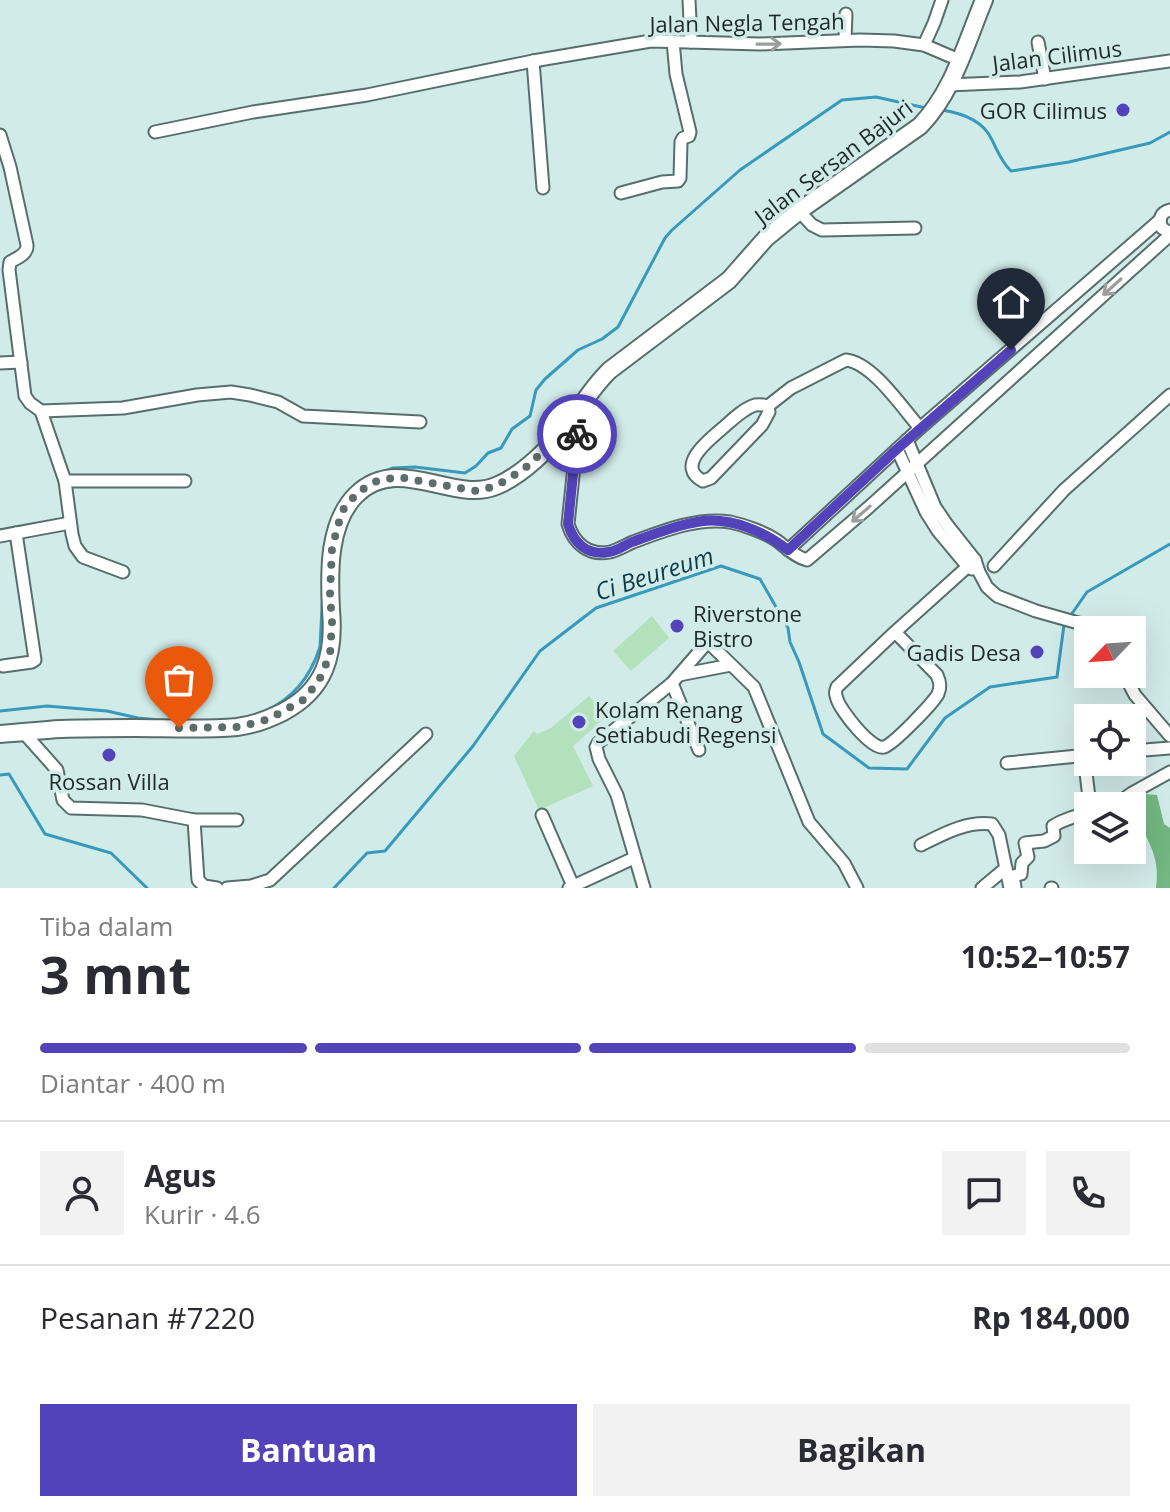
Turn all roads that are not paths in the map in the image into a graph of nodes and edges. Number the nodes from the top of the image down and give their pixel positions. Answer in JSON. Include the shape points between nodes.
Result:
{"nodes":[{"id":1,"x":689,"y":0,"type":"edge"},
{"id":2,"x":942,"y":0,"type":"edge"},
{"id":3,"x":984,"y":0,"type":"edge"},
{"id":4,"x":846,"y":14,"type":"dead end"},
{"id":5,"x":845,"y":40,"type":"junction"},
{"id":6,"x":673,"y":41,"type":"junction"},
{"id":7,"x":691,"y":42,"type":"junction"},
{"id":8,"x":1038,"y":42,"type":"dead end"},
{"id":9,"x":924,"y":45,"type":"junction"},
{"id":10,"x":959,"y":60,"type":"junction"},
{"id":11,"x":533,"y":61,"type":"junction"},
{"id":12,"x":1170,"y":61,"type":"edge"},
{"id":13,"x":1045,"y":79,"type":"junction"},
{"id":14,"x":948,"y":85,"type":"junction"},
{"id":15,"x":155,"y":132,"type":"dead end"},
{"id":16,"x":0,"y":135,"type":"edge"},
{"id":17,"x":5,"y":168,"type":"edge"},
{"id":18,"x":543,"y":188,"type":"dead end"},
{"id":19,"x":621,"y":193,"type":"dead end"},
{"id":20,"x":1170,"y":209,"type":"edge"},
{"id":21,"x":799,"y":211,"type":"junction"},
{"id":22,"x":1160,"y":220,"type":"junction"},
{"id":23,"x":915,"y":228,"type":"dead end"},
{"id":24,"x":1170,"y":234,"type":"edge"},
{"id":25,"x":1071,"y":298,"type":"junction"},
{"id":26,"x":1085,"y":311,"type":"junction"},
{"id":27,"x":1031,"y":333,"type":"junction"},
{"id":28,"x":1045,"y":348,"type":"junction"},
{"id":29,"x":21,"y":362,"type":"junction"},
{"id":30,"x":0,"y":363,"type":"edge"},
{"id":31,"x":1170,"y":395,"type":"edge"},
{"id":32,"x":768,"y":406,"type":"junction"},
{"id":33,"x":41,"y":411,"type":"junction"},
{"id":34,"x":931,"y":420,"type":"junction"},
{"id":35,"x":420,"y":422,"type":"dead end"},
{"id":36,"x":570,"y":422,"type":"junction"},
{"id":37,"x":920,"y":428,"type":"junction"},
{"id":38,"x":946,"y":436,"type":"junction"},
{"id":39,"x":907,"y":440,"type":"junction"},
{"id":40,"x":897,"y":449,"type":"junction"},
{"id":41,"x":917,"y":462,"type":"junction"},
{"id":42,"x":907,"y":472,"type":"junction"},
{"id":43,"x":65,"y":481,"type":"junction"},
{"id":44,"x":185,"y":481,"type":"dead end"},
{"id":45,"x":70,"y":523,"type":"junction"},
{"id":46,"x":16,"y":533,"type":"junction"},
{"id":47,"x":0,"y":536,"type":"edge"},
{"id":48,"x":788,"y":550,"type":"junction"},
{"id":49,"x":994,"y":566,"type":"dead end"},
{"id":50,"x":974,"y":567,"type":"junction"},
{"id":51,"x":123,"y":572,"type":"dead end"},
{"id":52,"x":1074,"y":623,"type":"edge"},
{"id":53,"x":895,"y":632,"type":"junction"},
{"id":54,"x":731,"y":665,"type":"junction"},
{"id":55,"x":3,"y":666,"type":"dead end"},
{"id":56,"x":675,"y":679,"type":"junction"},
{"id":57,"x":1131,"y":688,"type":"edge"},
{"id":58,"x":24,"y":733,"type":"junction"},
{"id":59,"x":0,"y":734,"type":"edge"},
{"id":60,"x":426,"y":734,"type":"dead end"},
{"id":61,"x":1170,"y":736,"type":"edge"},
{"id":62,"x":1170,"y":748,"type":"edge"},
{"id":63,"x":699,"y":750,"type":"dead end"},
{"id":64,"x":1146,"y":750,"type":"edge"},
{"id":65,"x":1074,"y":757,"type":"edge"},
{"id":66,"x":1007,"y":763,"type":"dead end"},
{"id":67,"x":1170,"y":772,"type":"edge"},
{"id":68,"x":1137,"y":792,"type":"edge"},
{"id":69,"x":542,"y":815,"type":"dead end"},
{"id":70,"x":1074,"y":816,"type":"edge"},
{"id":71,"x":194,"y":820,"type":"junction"},
{"id":72,"x":237,"y":820,"type":"dead end"},
{"id":73,"x":921,"y":845,"type":"dead end"},
{"id":74,"x":634,"y":858,"type":"junction"},
{"id":75,"x":1006,"y":868,"type":"junction"},
{"id":76,"x":571,"y":887,"type":"edge"},
{"id":77,"x":217,"y":888,"type":"edge"},
{"id":78,"x":227,"y":888,"type":"edge"},
{"id":79,"x":644,"y":888,"type":"edge"},
{"id":80,"x":857,"y":888,"type":"edge"},
{"id":81,"x":982,"y":888,"type":"edge"},
{"id":82,"x":1012,"y":888,"type":"edge"}],
"edges":[{"from":1,"to":7,"type":"street"},
{"from":2,"to":9,"type":"street"},
{"from":3,"to":10,"type":"main road","name":"Jalan Sersan Bajuri"},
{"from":4,"to":5,"type":"street"},
{"from":7,"to":5,"type":"street","name":"Jalan Negla Tengah","one_way":true},
{"from":5,"to":9,"type":"street","name":"Jalan Negla Tengah"},
{"from":6,"to":7,"type":"street","name":"Jalan Negla Tengah"},
{"from":6,"to":11,"type":"street","name":"Jalan Negla Tengah"},
{"from":6,"to":19,"type":"street","via":[[690,132],[681,142],[680,178]]},
{"from":8,"to":13,"type":"street"},
{"from":9,"to":10,"type":"street","name":"Jalan Negla Tengah"},
{"from":10,"to":14,"type":"main road","name":"Jalan Sersan Bajuri"},
{"from":11,"to":15,"type":"street","name":"Jalan Negla Tengah"},
{"from":11,"to":18,"type":"street"},
{"from":12,"to":13,"type":"street","name":"Jalan Cilimus"},
{"from":13,"to":14,"type":"street","name":"Jalan Cilimus"},
{"from":14,"to":21,"type":"main road","name":"Jalan Sersan Bajuri","via":[[920,126]]},
{"from":16,"to":17,"type":"street"},
{"from":17,"to":29,"type":"street","via":[[28,249],[10,262],[9,270]]},
{"from":20,"to":22,"type":"street"},
{"from":21,"to":23,"type":"street","via":[[822,230]]},
{"from":21,"to":36,"type":"main road","name":"Jalan Sersan Bajuri","via":[[729,280],[601,378]]},
{"from":22,"to":24,"type":"street"},
{"from":22,"to":25,"type":"street"},
{"from":24,"to":26,"type":"street","one_way":true},
{"from":25,"to":26,"type":"street"},
{"from":25,"to":27,"type":"street"},
{"from":26,"to":28,"type":"street"},
{"from":27,"to":28,"type":"street"},
{"from":27,"to":34,"type":"street"},
{"from":28,"to":38,"type":"street"},
{"from":29,"to":30,"type":"street"},
{"from":29,"to":33,"type":"street","via":[[25,396]]},
{"from":31,"to":49,"type":"street","via":[[1064,490]]},
{"from":32,"to":32,"type":"street","via":[[762,425],[711,478],[698,478],[692,466],[701,448],[741,413]]},
{"from":32,"to":37,"type":"street","via":[[791,388],[851,360],[876,377]]},
{"from":33,"to":35,"type":"street","via":[[123,408],[231,392],[278,402],[303,416]]},
{"from":33,"to":43,"type":"street"},
{"from":34,"to":37,"type":"street"},
{"from":34,"to":38,"type":"street"},
{"from":36,"to":48,"type":"street","via":[[577,437],[568,524],[586,550],[610,552],[706,521],[730,522],[774,538]]},
{"from":36,"to":58,"type":"main road","name":"Jalan Sersan Bajuri","via":[[524,469],[496,486],[477,491],[398,477],[358,492],[342,511],[332,548],[330,655],[320,678],[294,706],[239,727]]},
{"from":37,"to":39,"type":"street"},
{"from":38,"to":41,"type":"street"},
{"from":39,"to":40,"type":"street"},
{"from":39,"to":41,"type":"street"},
{"from":40,"to":42,"type":"street"},
{"from":40,"to":48,"type":"street"},
{"from":41,"to":42,"type":"street"},
{"from":41,"to":50,"type":"street","via":[[935,507]]},
{"from":42,"to":48,"type":"street","one_way":true,"via":[[807,560]]},
{"from":42,"to":50,"type":"street","via":[[938,531]]},
{"from":43,"to":44,"type":"street"},
{"from":43,"to":45,"type":"street"},
{"from":45,"to":46,"type":"street"},
{"from":45,"to":51,"type":"street","via":[[83,557]]},
{"from":46,"to":47,"type":"street"},
{"from":46,"to":55,"type":"street","via":[[35,660]]},
{"from":50,"to":52,"type":"street","via":[[997,596]]},
{"from":50,"to":53,"type":"street"},
{"from":53,"to":53,"type":"street","via":[[835,693],[854,724],[882,748],[940,691],[937,675]]},
{"from":54,"to":56,"type":"street"},
{"from":54,"to":56,"type":"street","via":[[708,644]]},
{"from":54,"to":80,"type":"street","via":[[754,687],[809,822],[844,863]]},
{"from":56,"to":63,"type":"street"},
{"from":56,"to":74,"type":"street","via":[[596,747],[617,795]]},
{"from":57,"to":61,"type":"street"},
{"from":58,"to":59,"type":"main road","name":"Jalan Sersan Bajuri"},
{"from":58,"to":71,"type":"street","via":[[57,770],[63,800],[71,808],[142,810]]},
{"from":60,"to":78,"type":"street","via":[[270,880]]},
{"from":62,"to":64,"type":"street"},
{"from":65,"to":66,"type":"street"},
{"from":67,"to":68,"type":"street"},
{"from":69,"to":76,"type":"street"},
{"from":70,"to":82,"type":"street","via":[[1053,826],[1054,836],[1025,843],[1028,857],[1021,874],[1013,876]]},
{"from":71,"to":72,"type":"street"},
{"from":71,"to":77,"type":"street","via":[[198,880]]},
{"from":73,"to":75,"type":"street","via":[[965,825],[992,824]]},
{"from":74,"to":76,"type":"street"},
{"from":74,"to":79,"type":"street"},
{"from":75,"to":81,"type":"street"},
{"from":75,"to":82,"type":"street"}]}
